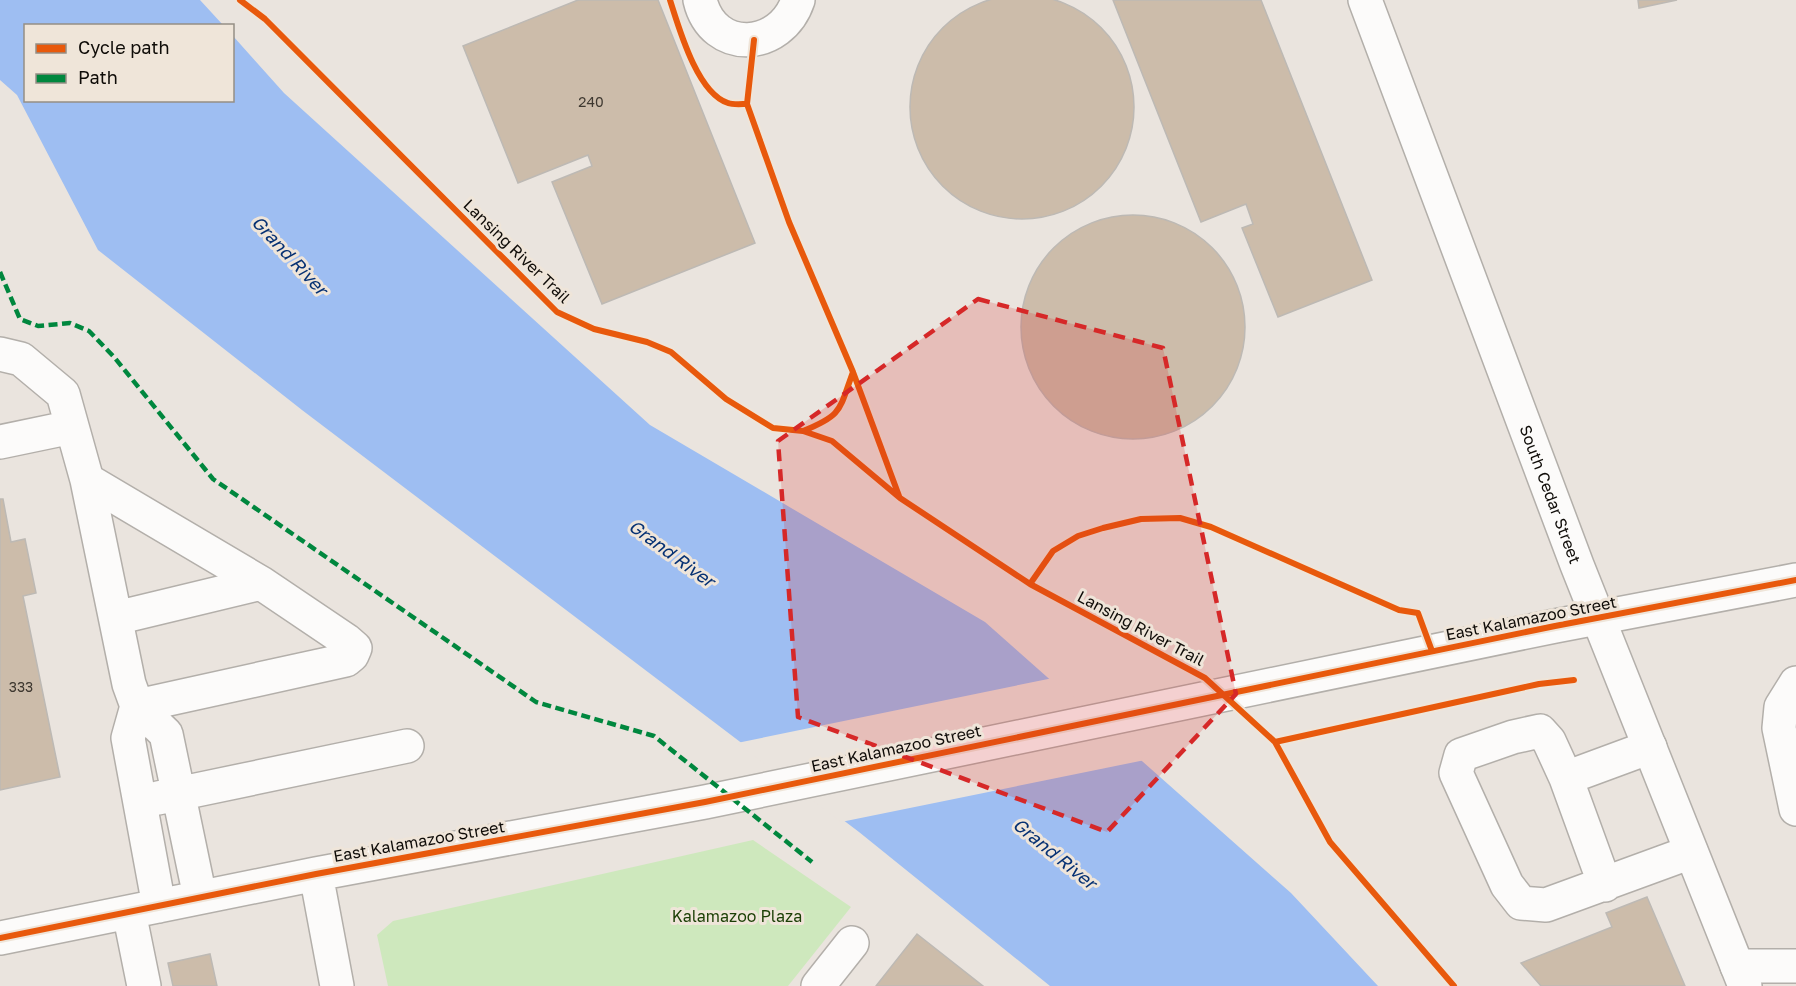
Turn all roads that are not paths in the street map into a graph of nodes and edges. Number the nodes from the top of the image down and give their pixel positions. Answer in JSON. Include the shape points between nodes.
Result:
{"nodes":[{"id":1,"x":700,"y":0,"type":"edge"},
{"id":2,"x":798,"y":0,"type":"edge"},
{"id":3,"x":1365,"y":0,"type":"edge"},
{"id":4,"x":0,"y":354,"type":"edge"},
{"id":5,"x":72,"y":427,"type":"junction"},
{"id":6,"x":0,"y":442,"type":"edge"},
{"id":7,"x":87,"y":480,"type":"junction"},
{"id":8,"x":1796,"y":580,"type":"edge"},
{"id":9,"x":261,"y":583,"type":"junction"},
{"id":10,"x":116,"y":618,"type":"junction"},
{"id":11,"x":1598,"y":618,"type":"junction"},
{"id":12,"x":1796,"y":683,"type":"edge"},
{"id":13,"x":137,"y":706,"type":"junction"},
{"id":14,"x":407,"y":746,"type":"dead end"},
{"id":15,"x":1650,"y":747,"type":"junction"},
{"id":16,"x":1566,"y":778,"type":"junction"},
{"id":17,"x":180,"y":794,"type":"junction"},
{"id":18,"x":139,"y":802,"type":"junction"},
{"id":19,"x":1796,"y":809,"type":"edge"},
{"id":20,"x":1691,"y":852,"type":"junction"},
{"id":21,"x":316,"y":873,"type":"junction"},
{"id":22,"x":1605,"y":885,"type":"junction"},
{"id":23,"x":200,"y":897,"type":"junction"},
{"id":24,"x":144,"y":909,"type":"junction"},
{"id":25,"x":0,"y":938,"type":"edge"},
{"id":26,"x":852,"y":943,"type":"dead end"},
{"id":27,"x":1796,"y":966,"type":"edge"},
{"id":28,"x":1741,"y":976,"type":"edge"},
{"id":29,"x":144,"y":986,"type":"edge"},
{"id":30,"x":338,"y":986,"type":"edge"},
{"id":31,"x":818,"y":986,"type":"edge"}],
"edges":[{"from":1,"to":2,"type":"street","via":[[707,18],[718,30],[750,40],[778,29]]},
{"from":3,"to":11,"type":"street","name":"South Cedar Street"},
{"from":4,"to":5,"type":"street","via":[[21,359],[63,394]]},
{"from":5,"to":6,"type":"street"},
{"from":5,"to":7,"type":"street"},
{"from":7,"to":9,"type":"street"},
{"from":7,"to":10,"type":"street"},
{"from":8,"to":11,"type":"street","name":"East Kalamazoo Street"},
{"from":9,"to":10,"type":"street"},
{"from":9,"to":13,"type":"street","via":[[347,641],[355,648],[352,655],[346,660]]},
{"from":10,"to":13,"type":"street"},
{"from":11,"to":15,"type":"street","name":"South Cedar Street"},
{"from":11,"to":21,"type":"street","name":"East Kalamazoo Street","via":[[705,802]]},
{"from":12,"to":19,"type":"street","via":[[1781,707],[1779,728]]},
{"from":13,"to":17,"type":"street","via":[[165,734]]},
{"from":13,"to":18,"type":"street","via":[[128,738]]},
{"from":14,"to":17,"type":"street"},
{"from":15,"to":16,"type":"street"},
{"from":15,"to":20,"type":"street","name":"South Cedar Street"},
{"from":16,"to":22,"type":"street"},
{"from":16,"to":22,"type":"street","via":[[1549,741],[1540,731],[1512,736],[1461,755],[1456,773],[1508,885],[1521,903],[1546,906]]},
{"from":17,"to":18,"type":"street"},
{"from":17,"to":23,"type":"street"},
{"from":18,"to":24,"type":"street"},
{"from":20,"to":22,"type":"street"},
{"from":20,"to":28,"type":"street","name":"South Cedar Street"},
{"from":21,"to":23,"type":"street","name":"East Kalamazoo Street"},
{"from":21,"to":30,"type":"street"},
{"from":23,"to":24,"type":"street","name":"East Kalamazoo Street"},
{"from":24,"to":25,"type":"street","name":"East Kalamazoo Street"},
{"from":24,"to":29,"type":"street"},
{"from":26,"to":31,"type":"street"},
{"from":27,"to":28,"type":"street"}]}
